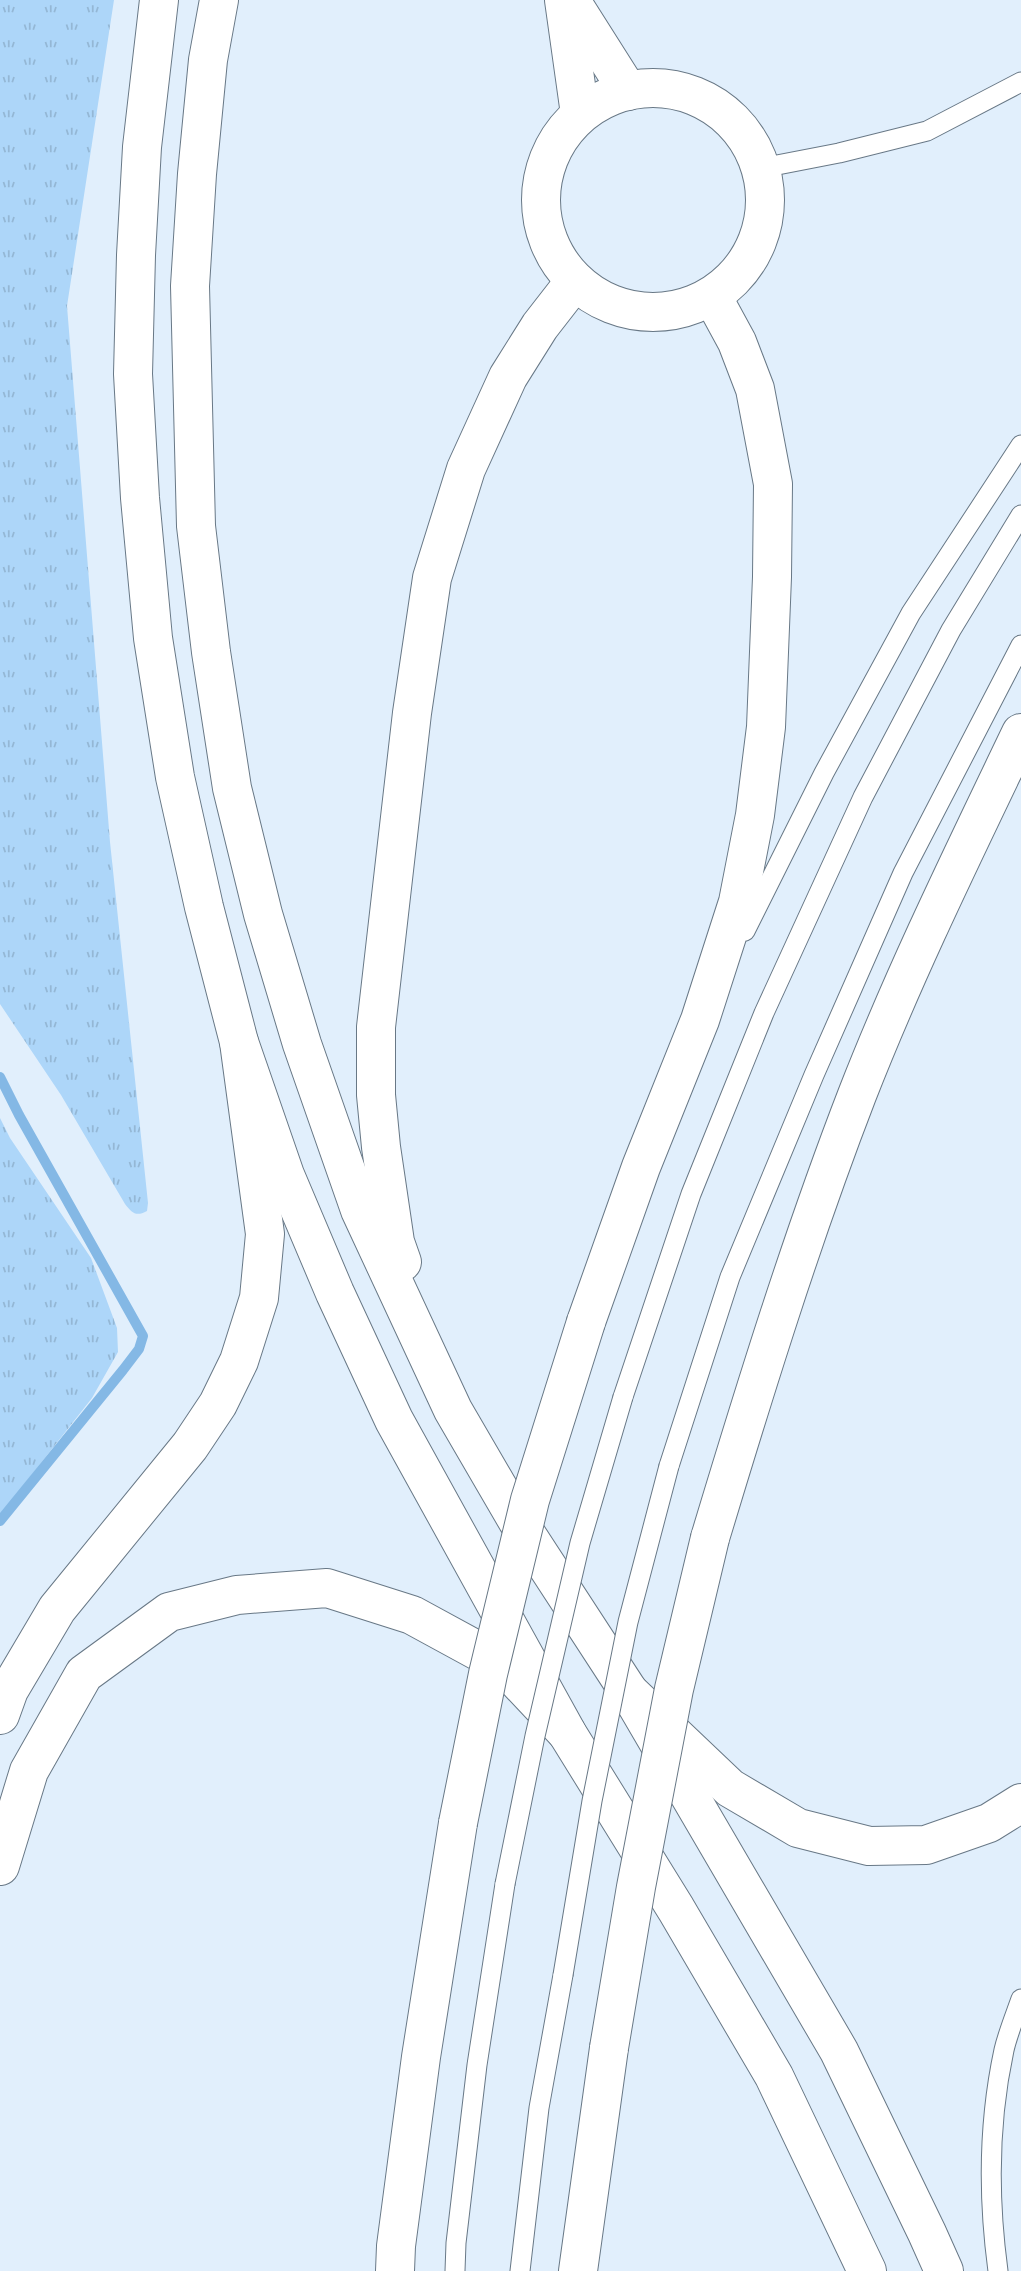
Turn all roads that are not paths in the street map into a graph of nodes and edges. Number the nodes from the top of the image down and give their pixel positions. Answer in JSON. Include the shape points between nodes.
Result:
{"nodes":[{"id":1,"x":159,"y":0,"type":"edge"},
{"id":2,"x":219,"y":0,"type":"edge"},
{"id":3,"x":564,"y":0,"type":"edge"},
{"id":4,"x":570,"y":0,"type":"edge"},
{"id":5,"x":1021,"y":82,"type":"edge"},
{"id":6,"x":628,"y":91,"type":"junction"},
{"id":7,"x":580,"y":114,"type":"junction"},
{"id":8,"x":762,"y":168,"type":"junction"},
{"id":9,"x":575,"y":281,"type":"junction"},
{"id":10,"x":712,"y":296,"type":"junction"},
{"id":11,"x":1021,"y":446,"type":"edge"},
{"id":12,"x":1021,"y":515,"type":"edge"},
{"id":13,"x":1021,"y":645,"type":"edge"},
{"id":14,"x":1021,"y":733,"type":"edge"},
{"id":15,"x":700,"y":1020,"type":"junction"},
{"id":16,"x":239,"y":1042,"type":"junction"},
{"id":17,"x":453,"y":1410,"type":"junction"},
{"id":18,"x":629,"y":1692,"type":"junction"},
{"id":19,"x":0,"y":1715,"type":"edge"},
{"id":20,"x":567,"y":1733,"type":"junction"},
{"id":21,"x":1021,"y":1804,"type":"edge"},
{"id":22,"x":0,"y":1866,"type":"edge"},
{"id":23,"x":1021,"y":1999,"type":"edge"},
{"id":24,"x":394,"y":2263,"type":"edge"},
{"id":25,"x":455,"y":2271,"type":"edge"},
{"id":26,"x":520,"y":2271,"type":"edge"},
{"id":27,"x":578,"y":2271,"type":"edge"},
{"id":28,"x":867,"y":2271,"type":"edge"},
{"id":29,"x":944,"y":2271,"type":"edge"},
{"id":30,"x":998,"y":2271,"type":"edge"}],
"edges":[{"from":1,"to":16,"type":"main road","via":[[142,147],[136,255],[133,374],[140,498],[153,638],[175,777]]},
{"from":2,"to":17,"type":"main road","via":[[208,60],[190,286],[196,526],[232,788],[302,1044],[360,1210]]},
{"from":3,"to":7,"type":"main road"},
{"from":4,"to":6,"type":"main road"},
{"from":5,"to":8,"type":"lane","via":[[928,131]]},
{"from":6,"to":7,"type":"main road"},
{"from":6,"to":8,"type":"main road","via":[[664,88],[707,101],[741,129]]},
{"from":7,"to":9,"type":"main road","via":[[552,151],[540,196],[549,243]]},
{"from":8,"to":10,"type":"main road","via":[[765,216],[759,240],[748,262]]},
{"from":9,"to":10,"type":"main road","via":[[617,307],[641,312],[690,307]]},
{"from":9,"to":17,"type":"main road","via":[[508,377],[466,469],[432,578],[376,1027],[376,1095],[395,1242]]},
{"from":10,"to":15,"type":"main road","via":[[755,389],[773,484],[772,577],[766,727],[755,815],[738,902]]},
{"from":11,"to":15,"type":"lane","via":[[911,613],[824,773]]},
{"from":12,"to":25,"type":"lane","bridge":true,"via":[[951,630],[863,797],[764,1013],[691,1194],[624,1397],[580,1543],[505,1884],[477,2065]]},
{"from":13,"to":26,"type":"lane","bridge":true,"via":[[902,873],[814,1075],[730,1278],[669,1466],[628,1622],[592,1801],[539,2108]]},
{"from":14,"to":27,"type":"main road","bridge":true,"via":[[945,890],[858,1094],[774,1327],[710,1538],[636,1887]]},
{"from":15,"to":24,"type":"main road","bridge":true,"via":[[586,1322],[530,1500],[458,1823]]},
{"from":16,"to":19,"type":"main road","via":[[265,1234],[259,1298],[239,1361],[190,1446],[57,1609],[9,1690]]},
{"from":16,"to":20,"type":"main road","via":[[285,1175],[394,1420]]},
{"from":17,"to":18,"type":"main road","via":[[517,1520]]},
{"from":18,"to":21,"type":"main road","via":[[730,1788],[798,1829],[869,1846],[926,1845],[989,1823]]},
{"from":18,"to":29,"type":"main road","via":[[839,2051]]},
{"from":20,"to":22,"type":"main road","via":[[502,1664],[412,1615],[327,1588],[237,1595],[169,1612],[84,1674],[29,1771]]},
{"from":20,"to":28,"type":"main road","via":[[774,2076]]},
{"from":23,"to":30,"type":"lane","via":[[1004,2049],[991,2136],[991,2221]]}]}
